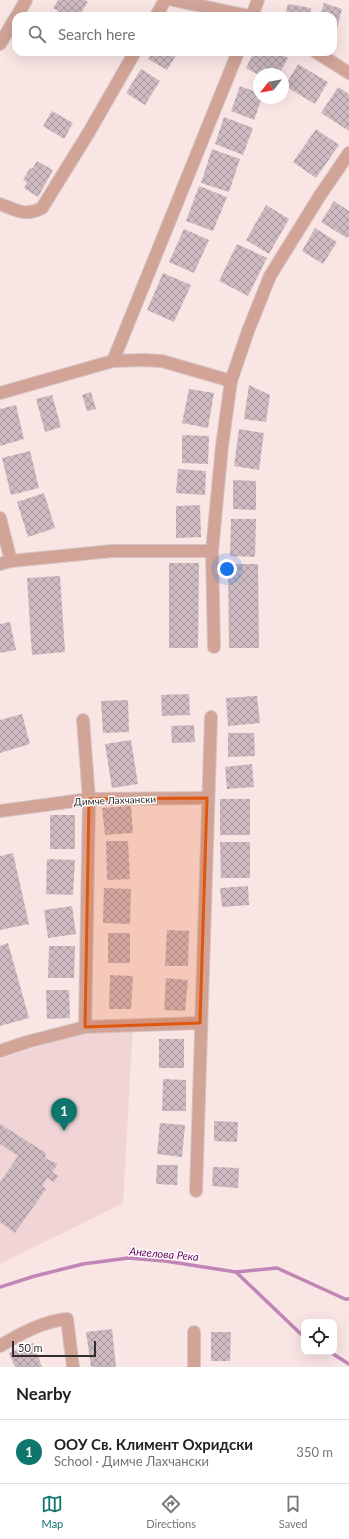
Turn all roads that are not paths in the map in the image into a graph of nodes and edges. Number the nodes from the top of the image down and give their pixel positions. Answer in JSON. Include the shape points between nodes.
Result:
{"nodes":[{"id":1,"x":26,"y":0,"type":"edge"},
{"id":2,"x":165,"y":0,"type":"edge"},
{"id":3,"x":173,"y":0,"type":"edge"},
{"id":4,"x":258,"y":0,"type":"edge"},
{"id":5,"x":19,"y":12,"type":"edge"},
{"id":6,"x":158,"y":12,"type":"edge"},
{"id":7,"x":230,"y":12,"type":"edge"},
{"id":8,"x":254,"y":12,"type":"edge"},
{"id":9,"x":12,"y":23,"type":"edge"},
{"id":10,"x":2,"y":38,"type":"edge"},
{"id":11,"x":133,"y":56,"type":"edge"},
{"id":12,"x":236,"y":56,"type":"edge"},
{"id":13,"x":322,"y":56,"type":"edge"},
{"id":14,"x":349,"y":73,"type":"edge"},
{"id":15,"x":349,"y":153,"type":"edge"},
{"id":16,"x":0,"y":204,"type":"edge"},
{"id":17,"x":113,"y":361,"type":"junction"},
{"id":18,"x":231,"y":381,"type":"junction"},
{"id":19,"x":0,"y":393,"type":"edge"},
{"id":20,"x":0,"y":518,"type":"edge"},
{"id":21,"x":212,"y":551,"type":"junction"},
{"id":22,"x":6,"y":563,"type":"edge"},
{"id":23,"x":214,"y":647,"type":"dead end"},
{"id":24,"x":210,"y":717,"type":"dead end"},
{"id":25,"x":83,"y":720,"type":"dead end"},
{"id":26,"x":207,"y":798,"type":"junction"},
{"id":27,"x":90,"y":799,"type":"junction"},
{"id":28,"x":0,"y":811,"type":"edge"},
{"id":29,"x":200,"y":1023,"type":"junction"},
{"id":30,"x":85,"y":1026,"type":"junction"},
{"id":31,"x":0,"y":1051,"type":"edge"},
{"id":32,"x":196,"y":1191,"type":"dead end"},
{"id":33,"x":194,"y":1332,"type":"dead end"},
{"id":34,"x":0,"y":1346,"type":"edge"},
{"id":35,"x":73,"y":1367,"type":"edge"},
{"id":36,"x":194,"y":1367,"type":"edge"}],
"edges":[{"from":1,"to":5,"type":"street"},
{"from":2,"to":6,"type":"street"},
{"from":3,"to":7,"type":"street"},
{"from":4,"to":8,"type":"street"},
{"from":9,"to":10,"type":"street"},
{"from":11,"to":16,"type":"street","via":[[42,208],[24,213]]},
{"from":12,"to":17,"type":"street"},
{"from":13,"to":14,"type":"street"},
{"from":15,"to":18,"type":"street","via":[[315,202],[270,276]]},
{"from":17,"to":18,"type":"street","via":[[162,362]]},
{"from":17,"to":19,"type":"street"},
{"from":18,"to":21,"type":"street"},
{"from":20,"to":22,"type":"street"},
{"from":21,"to":22,"type":"street","via":[[112,551]]},
{"from":21,"to":23,"type":"street"},
{"from":24,"to":26,"type":"street"},
{"from":25,"to":27,"type":"street"},
{"from":26,"to":27,"type":"street","name":"Димче Лахчански"},
{"from":26,"to":29,"type":"street"},
{"from":27,"to":28,"type":"street","name":"Димче Лахчански"},
{"from":27,"to":30,"type":"street"},
{"from":29,"to":30,"type":"street"},
{"from":29,"to":32,"type":"street"},
{"from":30,"to":31,"type":"street"},
{"from":33,"to":36,"type":"street"},
{"from":34,"to":35,"type":"street","via":[[40,1326],[67,1319]]}]}
